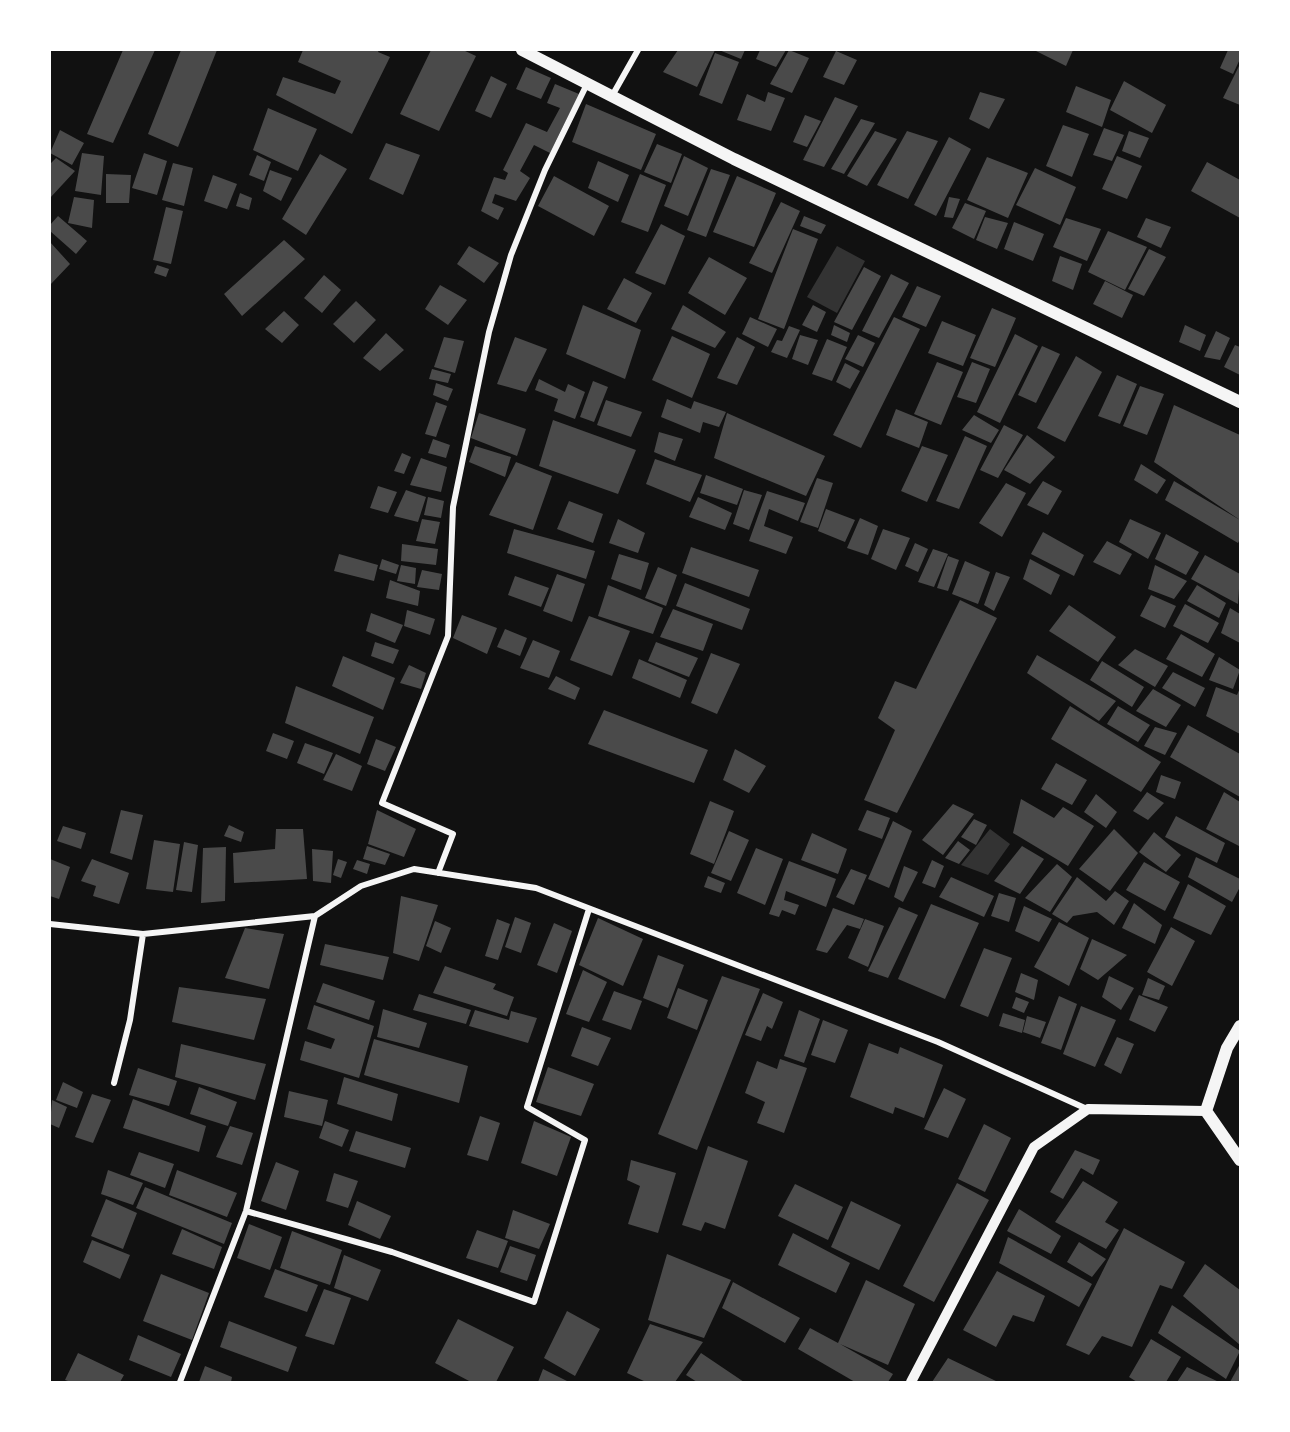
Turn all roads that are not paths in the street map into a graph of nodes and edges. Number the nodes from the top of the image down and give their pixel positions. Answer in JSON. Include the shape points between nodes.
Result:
{"nodes":[{"id":1,"x":522,"y":50,"type":"edge"},
{"id":2,"x":638,"y":50,"type":"edge"},
{"id":3,"x":588,"y":83,"type":"junction"},
{"id":4,"x":612,"y":96,"type":"junction"},
{"id":5,"x":1240,"y":402,"type":"edge"},
{"id":6,"x":438,"y":873,"type":"junction"},
{"id":7,"x":589,"y":909,"type":"junction"},
{"id":8,"x":315,"y":916,"type":"junction"},
{"id":9,"x":50,"y":924,"type":"edge"},
{"id":10,"x":143,"y":934,"type":"junction"},
{"id":11,"x":1240,"y":1026,"type":"edge"},
{"id":12,"x":114,"y":1083,"type":"dead end"},
{"id":13,"x":1088,"y":1109,"type":"junction"},
{"id":14,"x":1206,"y":1111,"type":"junction"},
{"id":15,"x":1240,"y":1160,"type":"edge"},
{"id":16,"x":246,"y":1211,"type":"junction"},
{"id":17,"x":180,"y":1383,"type":"edge"},
{"id":18,"x":910,"y":1383,"type":"edge"}],
"edges":[{"from":1,"to":3,"type":"main road"},
{"from":2,"to":4,"type":"street"},
{"from":3,"to":4,"type":"main road"},
{"from":3,"to":6,"type":"street","via":[[545,170],[511,255],[489,332],[453,507],[448,636],[382,803],[453,834]]},
{"from":4,"to":5,"type":"main road","via":[[734,159]]},
{"from":6,"to":7,"type":"street","via":[[536,888]]},
{"from":6,"to":8,"type":"street","via":[[414,869],[361,886]]},
{"from":7,"to":13,"type":"street","via":[[938,1042]]},
{"from":7,"to":16,"type":"street","via":[[527,1107],[585,1140],[534,1302],[392,1252]]},
{"from":8,"to":10,"type":"street"},
{"from":8,"to":16,"type":"street"},
{"from":9,"to":10,"type":"street"},
{"from":10,"to":12,"type":"street"},
{"from":11,"to":14,"type":"main road","via":[[1227,1047]]},
{"from":13,"to":14,"type":"street"},
{"from":13,"to":18,"type":"street","via":[[1034,1147]]},
{"from":14,"to":15,"type":"main road"},
{"from":16,"to":17,"type":"street"}]}
